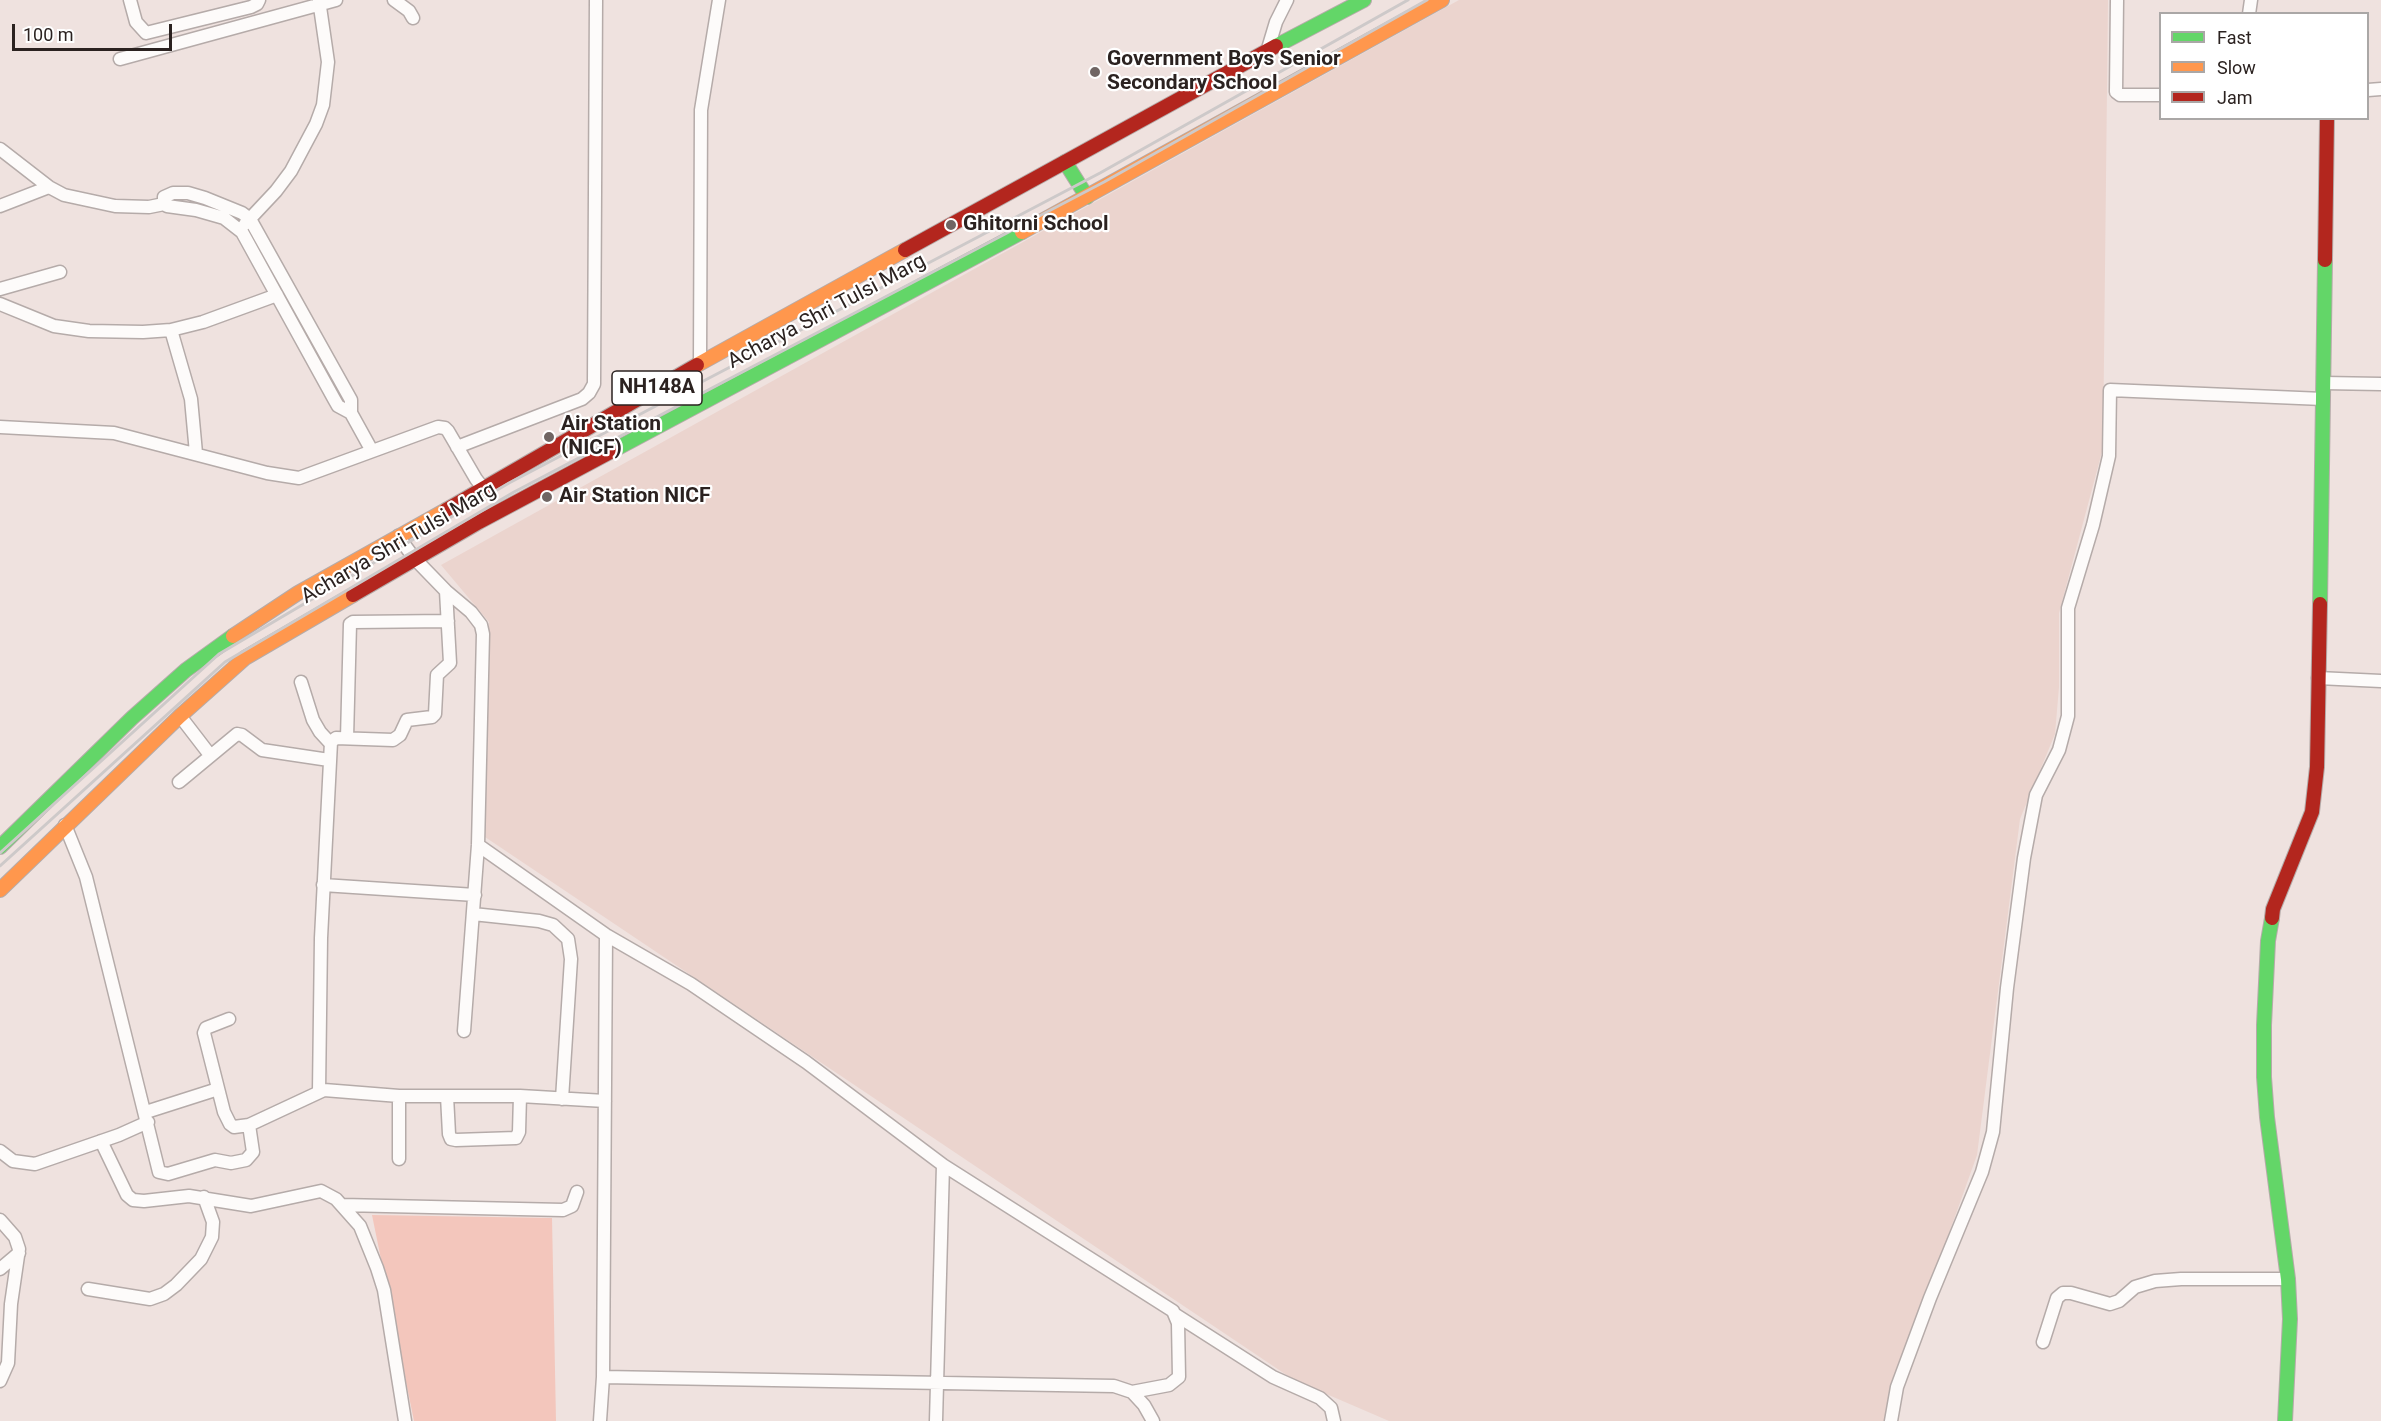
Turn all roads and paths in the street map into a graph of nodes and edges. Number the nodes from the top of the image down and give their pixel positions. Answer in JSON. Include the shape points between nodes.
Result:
{"nodes":[{"id":1,"x":130,"y":0,"type":"edge"},
{"id":2,"x":259,"y":0,"type":"edge"},
{"id":3,"x":336,"y":0,"type":"edge"},
{"id":4,"x":394,"y":0,"type":"edge"},
{"id":5,"x":596,"y":0,"type":"edge"},
{"id":6,"x":718,"y":0,"type":"edge"},
{"id":7,"x":1287,"y":0,"type":"edge"},
{"id":8,"x":1364,"y":0,"type":"edge"},
{"id":9,"x":1442,"y":0,"type":"edge"},
{"id":10,"x":2117,"y":0,"type":"edge"},
{"id":11,"x":319,"y":2,"type":"edge"},
{"id":12,"x":413,"y":18,"type":"dead end"},
{"id":13,"x":1267,"y":53,"type":"junction"},
{"id":14,"x":120,"y":59,"type":"dead end"},
{"id":15,"x":2159,"y":95,"type":"edge"},
{"id":16,"x":2327,"y":120,"type":"edge"},
{"id":17,"x":0,"y":149,"type":"edge"},
{"id":18,"x":1065,"y":162,"type":"junction"},
{"id":19,"x":49,"y":187,"type":"junction"},
{"id":20,"x":1087,"y":197,"type":"junction"},
{"id":21,"x":164,"y":204,"type":"junction"},
{"id":22,"x":0,"y":206,"type":"edge"},
{"id":23,"x":250,"y":219,"type":"junction"},
{"id":24,"x":239,"y":230,"type":"junction"},
{"id":25,"x":60,"y":272,"type":"dead end"},
{"id":26,"x":0,"y":289,"type":"edge"},
{"id":27,"x":277,"y":295,"type":"junction"},
{"id":28,"x":0,"y":304,"type":"edge"},
{"id":29,"x":171,"y":330,"type":"junction"},
{"id":30,"x":700,"y":363,"type":"junction"},
{"id":31,"x":2324,"y":382,"type":"junction"},
{"id":32,"x":2381,"y":384,"type":"edge"},
{"id":33,"x":2323,"y":399,"type":"junction"},
{"id":34,"x":351,"y":413,"type":"junction"},
{"id":35,"x":0,"y":427,"type":"edge"},
{"id":36,"x":457,"y":447,"type":"junction"},
{"id":37,"x":372,"y":451,"type":"junction"},
{"id":38,"x":196,"y":453,"type":"junction"},
{"id":39,"x":483,"y":488,"type":"junction"},
{"id":40,"x":398,"y":536,"type":"junction"},
{"id":41,"x":414,"y":558,"type":"junction"},
{"id":42,"x":446,"y":591,"type":"junction"},
{"id":43,"x":448,"y":621,"type":"junction"},
{"id":44,"x":2318,"y":678,"type":"junction"},
{"id":45,"x":2381,"y":681,"type":"edge"},
{"id":46,"x":301,"y":682,"type":"dead end"},
{"id":47,"x":180,"y":716,"type":"junction"},
{"id":48,"x":347,"y":738,"type":"junction"},
{"id":49,"x":331,"y":744,"type":"junction"},
{"id":50,"x":210,"y":755,"type":"junction"},
{"id":51,"x":329,"y":760,"type":"junction"},
{"id":52,"x":179,"y":782,"type":"dead end"},
{"id":53,"x":65,"y":825,"type":"junction"},
{"id":54,"x":478,"y":845,"type":"junction"},
{"id":55,"x":0,"y":847,"type":"edge"},
{"id":56,"x":323,"y":885,"type":"junction"},
{"id":57,"x":0,"y":890,"type":"edge"},
{"id":58,"x":475,"y":895,"type":"junction"},
{"id":59,"x":473,"y":914,"type":"junction"},
{"id":60,"x":606,"y":935,"type":"junction"},
{"id":61,"x":229,"y":1019,"type":"dead end"},
{"id":62,"x":464,"y":1030,"type":"dead end"},
{"id":63,"x":218,"y":1089,"type":"junction"},
{"id":64,"x":319,"y":1091,"type":"junction"},
{"id":65,"x":399,"y":1096,"type":"junction"},
{"id":66,"x":447,"y":1096,"type":"junction"},
{"id":67,"x":520,"y":1096,"type":"junction"},
{"id":68,"x":562,"y":1099,"type":"junction"},
{"id":69,"x":605,"y":1101,"type":"junction"},
{"id":70,"x":147,"y":1117,"type":"junction"},
{"id":71,"x":249,"y":1125,"type":"junction"},
{"id":72,"x":101,"y":1141,"type":"junction"},
{"id":73,"x":0,"y":1150,"type":"edge"},
{"id":74,"x":399,"y":1159,"type":"dead end"},
{"id":75,"x":943,"y":1165,"type":"junction"},
{"id":76,"x":577,"y":1192,"type":"dead end"},
{"id":77,"x":204,"y":1197,"type":"junction"},
{"id":78,"x":342,"y":1205,"type":"junction"},
{"id":79,"x":0,"y":1220,"type":"edge"},
{"id":80,"x":19,"y":1253,"type":"junction"},
{"id":81,"x":0,"y":1269,"type":"edge"},
{"id":82,"x":2288,"y":1279,"type":"junction"},
{"id":83,"x":88,"y":1289,"type":"dead end"},
{"id":84,"x":1176,"y":1315,"type":"junction"},
{"id":85,"x":2043,"y":1342,"type":"dead end"},
{"id":86,"x":603,"y":1377,"type":"junction"},
{"id":87,"x":0,"y":1381,"type":"edge"},
{"id":88,"x":936,"y":1384,"type":"junction"},
{"id":89,"x":1132,"y":1392,"type":"junction"},
{"id":90,"x":405,"y":1421,"type":"edge"},
{"id":91,"x":600,"y":1421,"type":"edge"},
{"id":92,"x":936,"y":1421,"type":"edge"},
{"id":93,"x":1153,"y":1421,"type":"edge"},
{"id":94,"x":1334,"y":1421,"type":"edge"},
{"id":95,"x":1891,"y":1421,"type":"edge"},
{"id":96,"x":2285,"y":1421,"type":"edge"}],
"edges":[{"from":1,"to":2,"type":"street","via":[[140,29],[149,33],[251,6]]},
{"from":3,"to":11,"type":"street"},
{"from":4,"to":12,"type":"street"},
{"from":5,"to":36,"type":"street","via":[[594,384],[582,399]]},
{"from":6,"to":30,"type":"street","via":[[701,110]]},
{"from":7,"to":13,"type":"street"},
{"from":8,"to":13,"type":"main road","name":"Acharya Shri Tulsi Marg","number":"NH148A"},
{"from":9,"to":20,"type":"main road","name":"Acharya Shri Tulsi Marg","number":"NH148A"},
{"from":10,"to":15,"type":"street","via":[[2116,92]]},
{"from":11,"to":14,"type":"street"},
{"from":11,"to":23,"type":"street","via":[[328,62],[323,105],[291,171]]},
{"from":13,"to":18,"type":"main road","name":"Acharya Shri Tulsi Marg","number":"NH148A"},
{"from":16,"to":31,"type":"main road"},
{"from":17,"to":19,"type":"street"},
{"from":18,"to":20,"type":"main road"},
{"from":18,"to":30,"type":"main road","name":"Acharya Shri Tulsi Marg","number":"NH148A"},
{"from":19,"to":21,"type":"street","via":[[72,197],[115,206]]},
{"from":19,"to":22,"type":"street"},
{"from":20,"to":41,"type":"main road","name":"Acharya Shri Tulsi Marg","number":"NH148A"},
{"from":21,"to":23,"type":"street","via":[[167,195],[188,193],[224,204]]},
{"from":21,"to":24,"type":"street","via":[[224,218]]},
{"from":23,"to":24,"type":"street"},
{"from":23,"to":34,"type":"street","via":[[351,400]]},
{"from":24,"to":27,"type":"street"},
{"from":25,"to":26,"type":"street"},
{"from":27,"to":29,"type":"street"},
{"from":27,"to":34,"type":"street","via":[[338,406]]},
{"from":28,"to":29,"type":"street","via":[[71,329]]},
{"from":29,"to":38,"type":"street","via":[[191,399]]},
{"from":30,"to":39,"type":"main road","name":"Acharya Shri Tulsi Marg","number":"NH148A"},
{"from":31,"to":32,"type":"street"},
{"from":31,"to":33,"type":"main road"},
{"from":33,"to":44,"type":"main road"},
{"from":33,"to":95,"type":"street","via":[[2110,390],[2109,456],[2068,608],[2068,716],[2059,750],[2036,795],[2024,858],[1993,1132],[1982,1172],[1896,1387]]},
{"from":34,"to":37,"type":"street"},
{"from":35,"to":38,"type":"street","via":[[114,433]]},
{"from":36,"to":37,"type":"street","via":[[448,431],[438,427]]},
{"from":36,"to":39,"type":"street"},
{"from":37,"to":38,"type":"street","via":[[300,478]]},
{"from":39,"to":40,"type":"main road","name":"Acharya Shri Tulsi Marg","number":"NH148A"},
{"from":40,"to":41,"type":"street"},
{"from":40,"to":55,"type":"main road","name":"Acharya Shri Tulsi Marg","number":"NH148A","via":[[268,612],[186,670]]},
{"from":41,"to":42,"type":"street"},
{"from":41,"to":47,"type":"main road","name":"Acharya Shri Tulsi Marg","number":"NH148A","via":[[245,658]]},
{"from":42,"to":43,"type":"street"},
{"from":42,"to":54,"type":"street","via":[[477,619],[483,634]]},
{"from":43,"to":48,"type":"street","via":[[450,663],[437,675],[434,716],[407,720],[393,740]]},
{"from":43,"to":48,"type":"street","via":[[350,624]]},
{"from":44,"to":45,"type":"street"},
{"from":44,"to":82,"type":"main road","via":[[2312,812],[2273,909],[2268,941],[2264,1077]]},
{"from":46,"to":49,"type":"street","via":[[313,720]]},
{"from":47,"to":50,"type":"street"},
{"from":47,"to":53,"type":"main road","name":"Acharya Shri Tulsi Marg","number":"NH148A"},
{"from":48,"to":49,"type":"street","via":[[336,738]]},
{"from":49,"to":51,"type":"street"},
{"from":50,"to":51,"type":"street","via":[[237,734],[262,750]]},
{"from":50,"to":52,"type":"street"},
{"from":51,"to":56,"type":"street"},
{"from":53,"to":57,"type":"main road","name":"Acharya Shri Tulsi Marg","number":"NH148A"},
{"from":53,"to":70,"type":"street","via":[[86,877]]},
{"from":54,"to":58,"type":"street"},
{"from":54,"to":60,"type":"street"},
{"from":56,"to":58,"type":"street"},
{"from":56,"to":64,"type":"street"},
{"from":58,"to":59,"type":"street"},
{"from":59,"to":62,"type":"street"},
{"from":59,"to":68,"type":"street","via":[[538,921],[553,925],[568,939],[571,959]]},
{"from":60,"to":69,"type":"street"},
{"from":60,"to":75,"type":"street","via":[[760,1030]]},
{"from":61,"to":63,"type":"street","via":[[206,1028],[204,1033]]},
{"from":63,"to":70,"type":"street"},
{"from":63,"to":71,"type":"street","via":[[230,1124]]},
{"from":64,"to":65,"type":"street"},
{"from":64,"to":71,"type":"street"},
{"from":65,"to":66,"type":"street"},
{"from":65,"to":74,"type":"street"},
{"from":66,"to":67,"type":"street"},
{"from":66,"to":67,"type":"street","via":[[449,1134],[456,1140],[516,1138]]},
{"from":67,"to":68,"type":"street"},
{"from":68,"to":69,"type":"street"},
{"from":69,"to":86,"type":"street"},
{"from":70,"to":71,"type":"street","via":[[158,1169],[165,1174],[212,1161],[246,1160],[253,1152]]},
{"from":70,"to":72,"type":"street"},
{"from":72,"to":73,"type":"street","via":[[35,1164],[13,1161]]},
{"from":72,"to":77,"type":"street","via":[[130,1198],[144,1201]]},
{"from":75,"to":84,"type":"street"},
{"from":75,"to":88,"type":"street"},
{"from":76,"to":78,"type":"street","via":[[572,1206],[563,1210]]},
{"from":77,"to":78,"type":"street","via":[[251,1206],[321,1191]]},
{"from":77,"to":83,"type":"street","via":[[211,1215],[212,1236],[201,1259],[176,1285],[150,1299]]},
{"from":78,"to":90,"type":"street","via":[[366,1236],[384,1290]]},
{"from":79,"to":80,"type":"street","via":[[15,1237]]},
{"from":80,"to":81,"type":"street"},
{"from":80,"to":87,"type":"street","via":[[10,1304],[8,1363]]},
{"from":82,"to":85,"type":"street","via":[[2155,1281],[2135,1287],[2110,1304],[2063,1293],[2057,1298]]},
{"from":82,"to":96,"type":"main road"},
{"from":84,"to":89,"type":"street","via":[[1179,1377],[1169,1385]]},
{"from":84,"to":94,"type":"street","via":[[1273,1377],[1320,1398],[1331,1408]]},
{"from":86,"to":88,"type":"street"},
{"from":86,"to":91,"type":"street"},
{"from":88,"to":89,"type":"street","via":[[1114,1386]]},
{"from":88,"to":92,"type":"street"},
{"from":89,"to":93,"type":"street"}]}
